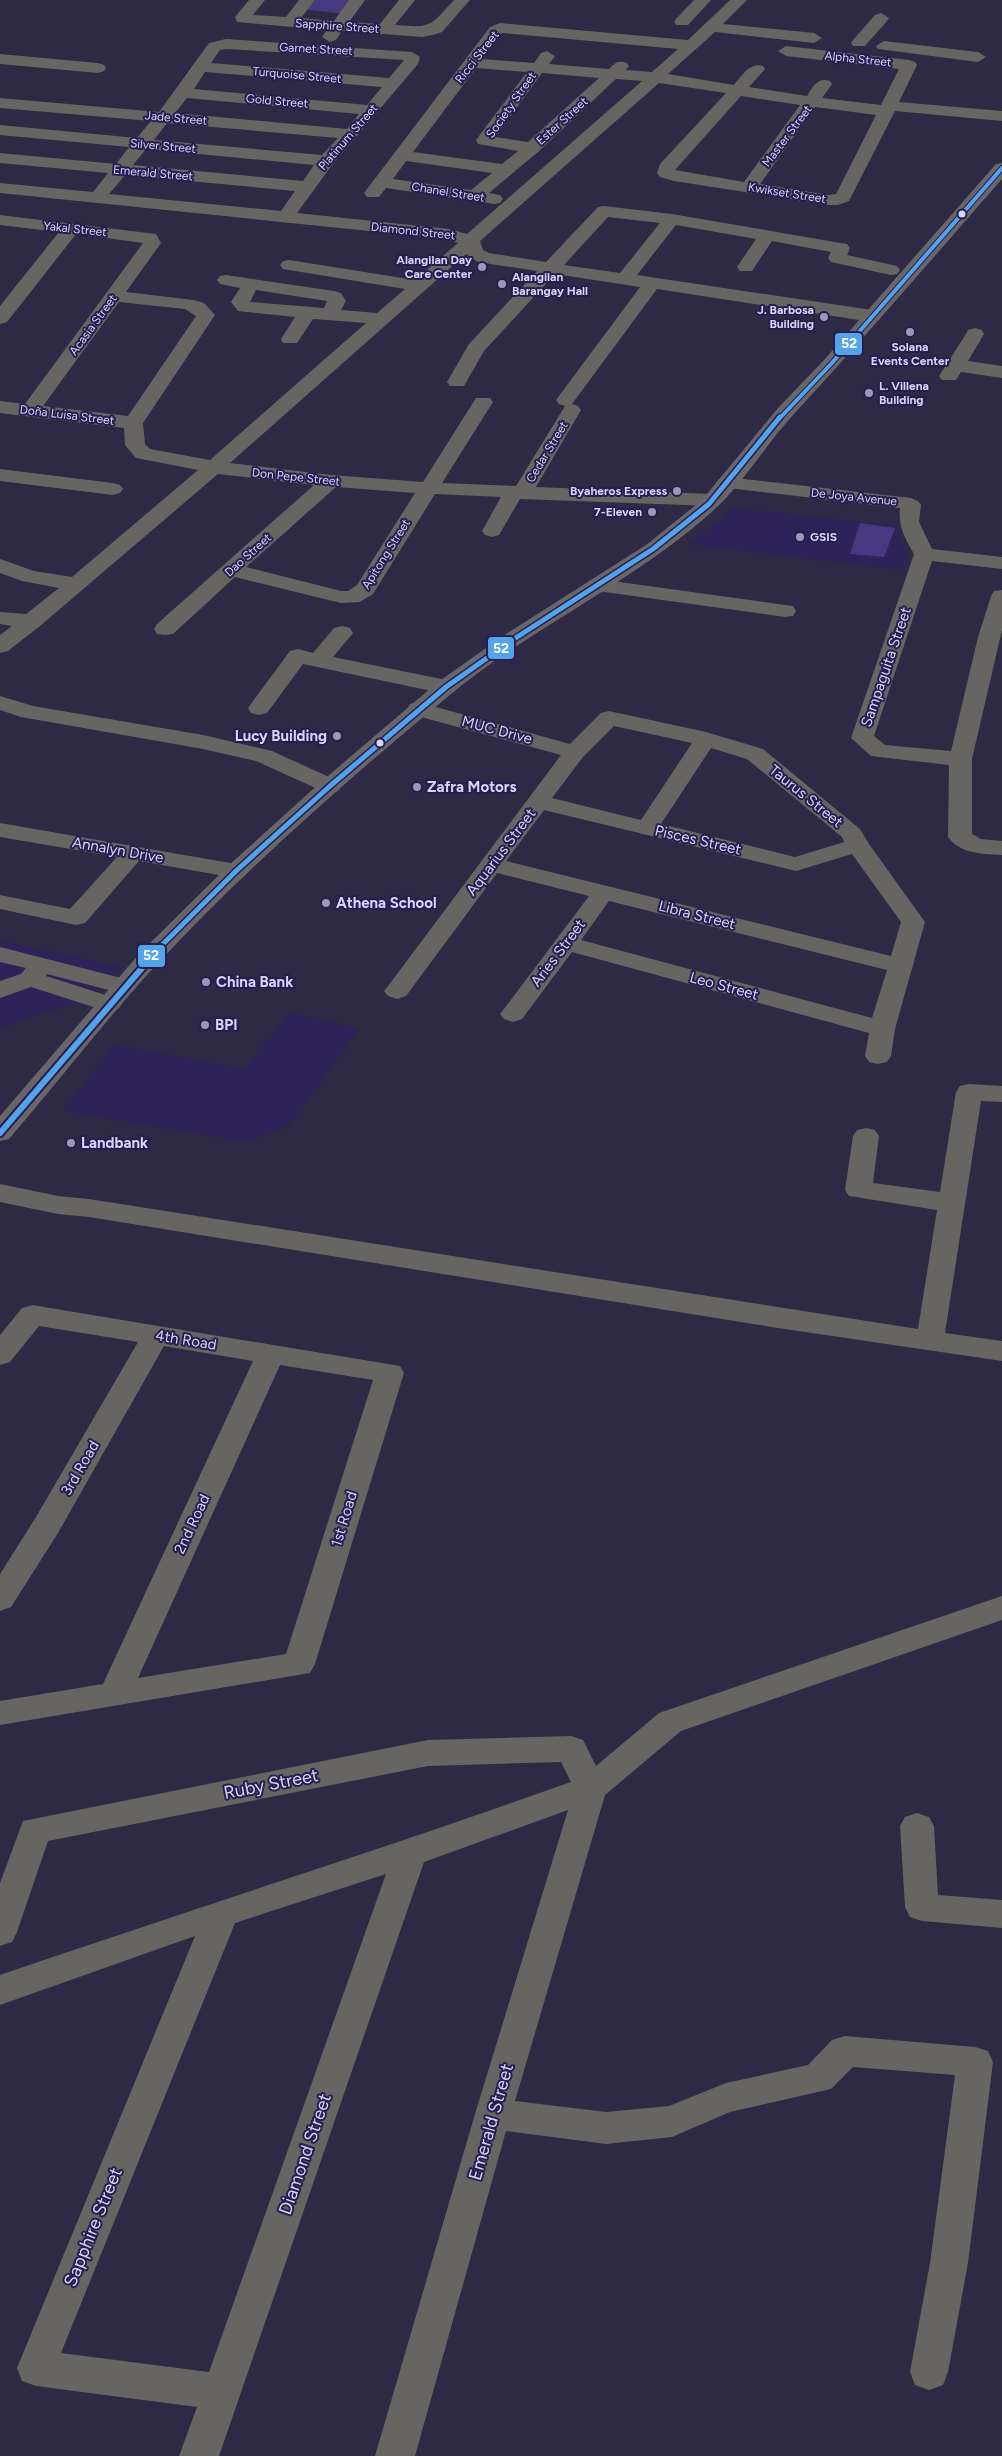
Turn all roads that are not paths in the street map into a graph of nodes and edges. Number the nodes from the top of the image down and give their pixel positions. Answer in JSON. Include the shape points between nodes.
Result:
{"nodes":[{"id":1,"x":257,"y":0,"type":"edge"},
{"id":2,"x":307,"y":0,"type":"edge"},
{"id":3,"x":357,"y":0,"type":"edge"},
{"id":4,"x":406,"y":0,"type":"edge"},
{"id":5,"x":462,"y":0,"type":"edge"},
{"id":6,"x":703,"y":0,"type":"edge"},
{"id":7,"x":739,"y":0,"type":"edge"},
{"id":8,"x":880,"y":18,"type":"dead end"},
{"id":9,"x":682,"y":22,"type":"dead end"},
{"id":10,"x":290,"y":23,"type":"junction"},
{"id":11,"x":337,"y":26,"type":"junction"},
{"id":12,"x":712,"y":27,"type":"junction"},
{"id":13,"x":384,"y":29,"type":"junction"},
{"id":14,"x":564,"y":32,"type":"junction"},
{"id":15,"x":641,"y":40,"type":"junction"},
{"id":16,"x":859,"y":43,"type":"junction"},
{"id":17,"x":692,"y":45,"type":"junction"},
{"id":18,"x":322,"y":50,"type":"junction"},
{"id":19,"x":786,"y":51,"type":"dead end"},
{"id":20,"x":412,"y":57,"type":"joint"},
{"id":21,"x":978,"y":57,"type":"dead end"},
{"id":22,"x":0,"y":59,"type":"edge"},
{"id":23,"x":472,"y":63,"type":"junction"},
{"id":24,"x":200,"y":67,"type":"junction"},
{"id":25,"x":98,"y":68,"type":"dead end"},
{"id":26,"x":538,"y":68,"type":"junction"},
{"id":27,"x":758,"y":69,"type":"dead end"},
{"id":28,"x":616,"y":74,"type":"junction"},
{"id":29,"x":654,"y":77,"type":"junction"},
{"id":30,"x":395,"y":84,"type":"junction"},
{"id":31,"x":824,"y":84,"type":"dead end"},
{"id":32,"x":738,"y":91,"type":"junction"},
{"id":33,"x":182,"y":93,"type":"junction"},
{"id":34,"x":812,"y":102,"type":"junction"},
{"id":35,"x":0,"y":103,"type":"edge"},
{"id":36,"x":888,"y":109,"type":"junction"},
{"id":37,"x":372,"y":110,"type":"junction"},
{"id":38,"x":1002,"y":116,"type":"edge"},
{"id":39,"x":163,"y":117,"type":"junction"},
{"id":40,"x":0,"y":130,"type":"edge"},
{"id":41,"x":351,"y":134,"type":"junction"},
{"id":42,"x":139,"y":144,"type":"junction"},
{"id":43,"x":532,"y":148,"type":"junction"},
{"id":44,"x":400,"y":155,"type":"junction"},
{"id":45,"x":0,"y":158,"type":"edge"},
{"id":46,"x":326,"y":161,"type":"junction"},
{"id":47,"x":120,"y":170,"type":"junction"},
{"id":48,"x":506,"y":170,"type":"junction"},
{"id":49,"x":998,"y":178,"type":"edge"},
{"id":50,"x":306,"y":187,"type":"junction"},
{"id":51,"x":377,"y":187,"type":"joint"},
{"id":52,"x":0,"y":188,"type":"edge"},
{"id":53,"x":748,"y":188,"type":"junction"},
{"id":54,"x":475,"y":196,"type":"junction"},
{"id":55,"x":97,"y":198,"type":"junction"},
{"id":56,"x":514,"y":202,"type":"junction"},
{"id":57,"x":285,"y":218,"type":"junction"},
{"id":58,"x":672,"y":219,"type":"junction"},
{"id":59,"x":0,"y":220,"type":"edge"},
{"id":60,"x":71,"y":228,"type":"junction"},
{"id":61,"x":767,"y":235,"type":"junction"},
{"id":62,"x":150,"y":238,"type":"joint"},
{"id":63,"x":471,"y":241,"type":"junction"},
{"id":64,"x":289,"y":265,"type":"dead end"},
{"id":65,"x":746,"y":268,"type":"dead end"},
{"id":66,"x":548,"y":269,"type":"junction"},
{"id":67,"x":900,"y":272,"type":"junction"},
{"id":68,"x":625,"y":278,"type":"junction"},
{"id":69,"x":226,"y":280,"type":"dead end"},
{"id":70,"x":653,"y":282,"type":"junction"},
{"id":71,"x":252,"y":284,"type":"junction"},
{"id":72,"x":420,"y":286,"type":"junction"},
{"id":73,"x":113,"y":296,"type":"junction"},
{"id":74,"x":308,"y":312,"type":"junction"},
{"id":75,"x":329,"y":314,"type":"junction"},
{"id":76,"x":872,"y":316,"type":"junction"},
{"id":77,"x":0,"y":318,"type":"edge"},
{"id":78,"x":380,"y":319,"type":"junction"},
{"id":79,"x":975,"y":334,"type":"dead end"},
{"id":80,"x":290,"y":339,"type":"dead end"},
{"id":81,"x":1002,"y":372,"type":"edge"},
{"id":82,"x":457,"y":382,"type":"dead end"},
{"id":83,"x":483,"y":402,"type":"dead end"},
{"id":84,"x":0,"y":407,"type":"edge"},
{"id":85,"x":31,"y":410,"type":"junction"},
{"id":86,"x":133,"y":423,"type":"junction"},
{"id":87,"x":214,"y":467,"type":"junction"},
{"id":88,"x":0,"y":475,"type":"edge"},
{"id":89,"x":331,"y":481,"type":"junction"},
{"id":90,"x":726,"y":483,"type":"junction"},
{"id":91,"x":426,"y":488,"type":"junction"},
{"id":92,"x":113,"y":489,"type":"dead end"},
{"id":93,"x":518,"y":493,"type":"junction"},
{"id":94,"x":712,"y":500,"type":"junction"},
{"id":95,"x":492,"y":531,"type":"dead end"},
{"id":96,"x":924,"y":554,"type":"junction"},
{"id":97,"x":1002,"y":563,"type":"edge"},
{"id":98,"x":0,"y":565,"type":"edge"},
{"id":99,"x":231,"y":570,"type":"junction"},
{"id":100,"x":77,"y":584,"type":"junction"},
{"id":101,"x":598,"y":586,"type":"junction"},
{"id":102,"x":1002,"y":596,"type":"edge"},
{"id":103,"x":785,"y":611,"type":"dead end"},
{"id":104,"x":0,"y":618,"type":"edge"},
{"id":105,"x":32,"y":621,"type":"junction"},
{"id":106,"x":165,"y":629,"type":"dead end"},
{"id":107,"x":342,"y":633,"type":"dead end"},
{"id":108,"x":996,"y":638,"type":"edge"},
{"id":109,"x":0,"y":646,"type":"edge"},
{"id":110,"x":319,"y":659,"type":"junction"},
{"id":111,"x":446,"y":687,"type":"junction"},
{"id":112,"x":0,"y":703,"type":"edge"},
{"id":113,"x":259,"y":708,"type":"dead end"},
{"id":114,"x":418,"y":709,"type":"junction"},
{"id":115,"x":609,"y":718,"type":"joint"},
{"id":116,"x":706,"y":738,"type":"junction"},
{"id":117,"x":576,"y":752,"type":"junction"},
{"id":118,"x":961,"y":759,"type":"junction"},
{"id":119,"x":330,"y":786,"type":"junction"},
{"id":120,"x":539,"y":802,"type":"junction"},
{"id":121,"x":647,"y":828,"type":"junction"},
{"id":122,"x":0,"y":830,"type":"edge"},
{"id":123,"x":857,"y":845,"type":"junction"},
{"id":124,"x":1002,"y":848,"type":"edge"},
{"id":125,"x":134,"y":853,"type":"junction"},
{"id":126,"x":492,"y":865,"type":"junction"},
{"id":127,"x":236,"y":871,"type":"junction"},
{"id":128,"x":604,"y":892,"type":"junction"},
{"id":129,"x":0,"y":902,"type":"edge"},
{"id":130,"x":565,"y":943,"type":"junction"},
{"id":131,"x":0,"y":954,"type":"edge"},
{"id":132,"x":901,"y":966,"type":"junction"},
{"id":133,"x":36,"y":971,"type":"junction"},
{"id":134,"x":0,"y":990,"type":"edge"},
{"id":135,"x":397,"y":990,"type":"dead end"},
{"id":136,"x":116,"y":995,"type":"junction"},
{"id":137,"x":513,"y":1014,"type":"dead end"},
{"id":138,"x":882,"y":1030,"type":"junction"},
{"id":139,"x":878,"y":1056,"type":"dead end"},
{"id":140,"x":1002,"y":1094,"type":"edge"},
{"id":141,"x":0,"y":1133,"type":"edge"},
{"id":142,"x":866,"y":1136,"type":"dead end"},
{"id":143,"x":0,"y":1193,"type":"edge"},
{"id":144,"x":952,"y":1204,"type":"junction"},
{"id":145,"x":156,"y":1335,"type":"junction"},
{"id":146,"x":930,"y":1340,"type":"junction"},
{"id":147,"x":1002,"y":1351,"type":"edge"},
{"id":148,"x":271,"y":1353,"type":"junction"},
{"id":149,"x":0,"y":1355,"type":"edge"},
{"id":150,"x":390,"y":1373,"type":"joint"},
{"id":151,"x":0,"y":1599,"type":"edge"},
{"id":152,"x":1002,"y":1608,"type":"edge"},
{"id":153,"x":114,"y":1694,"type":"junction"},
{"id":154,"x":0,"y":1713,"type":"edge"},
{"id":155,"x":590,"y":1788,"type":"junction"},
{"id":156,"x":917,"y":1826,"type":"dead end"},
{"id":157,"x":410,"y":1853,"type":"junction"},
{"id":158,"x":222,"y":1913,"type":"junction"},
{"id":159,"x":1002,"y":1914,"type":"edge"},
{"id":160,"x":0,"y":1932,"type":"edge"},
{"id":161,"x":2,"y":1995,"type":"edge"},
{"id":162,"x":493,"y":2114,"type":"junction"},
{"id":163,"x":930,"y":2372,"type":"dead end"},
{"id":164,"x":222,"y":2392,"type":"junction"},
{"id":165,"x":199,"y":2456,"type":"edge"},
{"id":166,"x":395,"y":2456,"type":"edge"}],
"edges":[{"from":1,"to":10,"type":"street","name":"Sapphire Street","via":[[243,16],[244,19]]},
{"from":2,"to":10,"type":"street"},
{"from":3,"to":11,"type":"street"},
{"from":4,"to":13,"type":"street"},
{"from":5,"to":13,"type":"street","name":"Sapphire Street","via":[[431,31]]},
{"from":6,"to":9,"type":"street"},
{"from":7,"to":12,"type":"street"},
{"from":8,"to":16,"type":"street"},
{"from":10,"to":11,"type":"street","name":"Sapphire Street"},
{"from":11,"to":13,"type":"street","name":"Sapphire Street"},
{"from":11,"to":18,"type":"street"},
{"from":12,"to":16,"type":"street"},
{"from":12,"to":17,"type":"street"},
{"from":14,"to":15,"type":"street","name":"Ricci Street"},
{"from":14,"to":23,"type":"street","name":"Ricci Street","via":[[500,28]]},
{"from":14,"to":26,"type":"street","name":"Society Street"},
{"from":15,"to":17,"type":"street","name":"Ricci Street"},
{"from":15,"to":28,"type":"street","name":"Ester Street"},
{"from":16,"to":21,"type":"street"},
{"from":17,"to":29,"type":"street"},
{"from":18,"to":20,"type":"street","name":"Garnet Street"},
{"from":18,"to":24,"type":"street","name":"Garnet Street","via":[[220,45],[215,46]]},
{"from":19,"to":36,"type":"street","name":"Alpha Street","via":[[909,65]]},
{"from":20,"to":30,"type":"street","name":"Platinum Street"},
{"from":22,"to":25,"type":"street"},
{"from":23,"to":26,"type":"street"},
{"from":23,"to":44,"type":"street","name":"Ricci Street"},
{"from":24,"to":30,"type":"street","name":"Turquoise Street"},
{"from":24,"to":33,"type":"street"},
{"from":26,"to":28,"type":"street"},
{"from":26,"to":43,"type":"street","name":"Society Street","via":[[484,140]]},
{"from":27,"to":32,"type":"street"},
{"from":28,"to":29,"type":"street"},
{"from":28,"to":43,"type":"street","name":"Ester Street"},
{"from":29,"to":32,"type":"street"},
{"from":29,"to":56,"type":"street"},
{"from":30,"to":37,"type":"street","name":"Platinum Street"},
{"from":31,"to":34,"type":"street","name":"Master Street"},
{"from":32,"to":34,"type":"street"},
{"from":32,"to":53,"type":"street","name":"Kwikset Street","via":[[666,168],[666,173]]},
{"from":33,"to":37,"type":"street","name":"Gold Street"},
{"from":33,"to":39,"type":"street"},
{"from":34,"to":36,"type":"street"},
{"from":34,"to":53,"type":"street","name":"Master Street"},
{"from":35,"to":39,"type":"street","name":"Jade Street"},
{"from":36,"to":38,"type":"street"},
{"from":36,"to":53,"type":"street","name":"Kwikset Street","via":[[843,197],[838,200]]},
{"from":37,"to":41,"type":"street","name":"Platinum Street"},
{"from":39,"to":41,"type":"street","name":"Jade Street"},
{"from":39,"to":42,"type":"street"},
{"from":40,"to":42,"type":"street","name":"Silver Street"},
{"from":41,"to":46,"type":"street","name":"Platinum Street"},
{"from":42,"to":46,"type":"street","name":"Silver Street"},
{"from":42,"to":47,"type":"street"},
{"from":43,"to":48,"type":"street","name":"Ester Street"},
{"from":44,"to":48,"type":"street"},
{"from":44,"to":51,"type":"street","name":"Ricci Street"},
{"from":45,"to":47,"type":"street","name":"Emerald Street"},
{"from":46,"to":50,"type":"street","name":"Platinum Street"},
{"from":47,"to":50,"type":"street","name":"Emerald Street"},
{"from":47,"to":55,"type":"street"},
{"from":48,"to":54,"type":"street","name":"Ester Street"},
{"from":49,"to":67,"type":"main road"},
{"from":50,"to":57,"type":"street","name":"Platinum Street"},
{"from":51,"to":54,"type":"street","name":"Chanel Street"},
{"from":52,"to":55,"type":"street","name":"Diamond Street"},
{"from":54,"to":56,"type":"street","name":"Chanel Street"},
{"from":55,"to":57,"type":"street","name":"Diamond Street"},
{"from":56,"to":63,"type":"street"},
{"from":57,"to":63,"type":"street","name":"Diamond Street","via":[[449,234]]},
{"from":58,"to":61,"type":"street"},
{"from":58,"to":66,"type":"street","via":[[609,210],[600,212]]},
{"from":58,"to":68,"type":"street"},
{"from":59,"to":60,"type":"street","name":"Yakal Street"},
{"from":60,"to":62,"type":"street","name":"Yakal Street"},
{"from":60,"to":77,"type":"street"},
{"from":61,"to":65,"type":"street"},
{"from":61,"to":67,"type":"street","via":[[842,248],[837,258]]},
{"from":62,"to":73,"type":"street","name":"Acasia Street","via":[[152,242]]},
{"from":63,"to":66,"type":"street","name":"Diamond Street","via":[[475,253],[484,258]]},
{"from":63,"to":72,"type":"street"},
{"from":64,"to":72,"type":"street"},
{"from":66,"to":68,"type":"street","name":"Diamond Street"},
{"from":66,"to":82,"type":"street","via":[[476,348]]},
{"from":67,"to":76,"type":"main road"},
{"from":68,"to":70,"type":"street","name":"Diamond Street"},
{"from":69,"to":71,"type":"street"},
{"from":70,"to":76,"type":"street","name":"Diamond Street"},
{"from":70,"to":93,"type":"street","name":"Cedar Street","via":[[569,405]]},
{"from":71,"to":74,"type":"street","via":[[241,305]]},
{"from":71,"to":75,"type":"street","via":[[334,297],[337,302]]},
{"from":72,"to":78,"type":"street"},
{"from":73,"to":85,"type":"street","name":"Acasia Street"},
{"from":73,"to":86,"type":"street","via":[[187,304],[206,315]]},
{"from":74,"to":75,"type":"street"},
{"from":74,"to":80,"type":"street"},
{"from":75,"to":78,"type":"street"},
{"from":76,"to":90,"type":"main road"},
{"from":78,"to":87,"type":"street"},
{"from":79,"to":81,"type":"street","via":[[952,371]]},
{"from":83,"to":91,"type":"street","name":"Apitong Street"},
{"from":84,"to":85,"type":"street","name":"Doña Luisa Street"},
{"from":85,"to":86,"type":"street","name":"Doña Luisa Street"},
{"from":86,"to":87,"type":"street","name":"Don Pepe Street","via":[[135,445],[143,454]]},
{"from":87,"to":89,"type":"street","name":"Don Pepe Street"},
{"from":87,"to":100,"type":"street"},
{"from":88,"to":92,"type":"street"},
{"from":89,"to":91,"type":"street","name":"Don Pepe Street"},
{"from":89,"to":99,"type":"street","name":"Dao Street"},
{"from":90,"to":94,"type":"main road"},
{"from":90,"to":96,"type":"street","name":"De Joya Avenue","via":[[904,502],[911,505],[911,530]]},
{"from":91,"to":93,"type":"street","name":"Don Pepe Street"},
{"from":91,"to":99,"type":"street","name":"Apitong Street","via":[[360,594],[341,597]]},
{"from":93,"to":94,"type":"street","name":"Don Pepe Street"},
{"from":93,"to":95,"type":"street","name":"Cedar Street"},
{"from":94,"to":101,"type":"main road","via":[[670,537]]},
{"from":96,"to":97,"type":"street"},
{"from":96,"to":118,"type":"street","name":"Sampaguita Street","via":[[862,738],[879,751]]},
{"from":98,"to":100,"type":"street","via":[[29,577]]},
{"from":99,"to":106,"type":"street","name":"Dao Street"},
{"from":100,"to":105,"type":"street"},
{"from":101,"to":103,"type":"street"},
{"from":101,"to":111,"type":"main road"},
{"from":102,"to":108,"type":"street"},
{"from":104,"to":105,"type":"street"},
{"from":105,"to":109,"type":"street"},
{"from":107,"to":110,"type":"street"},
{"from":108,"to":118,"type":"street"},
{"from":110,"to":111,"type":"street"},
{"from":110,"to":113,"type":"street","via":[[298,656]]},
{"from":111,"to":114,"type":"main road"},
{"from":112,"to":119,"type":"street","via":[[29,712],[203,742],[264,756]]},
{"from":114,"to":117,"type":"street","name":"MUC Drive"},
{"from":114,"to":119,"type":"main road"},
{"from":115,"to":116,"type":"street","name":"Taurus Street"},
{"from":115,"to":117,"type":"street","name":"Aquarius Street"},
{"from":116,"to":121,"type":"street"},
{"from":116,"to":123,"type":"street","name":"Taurus Street","via":[[755,754],[852,834]]},
{"from":117,"to":120,"type":"street","name":"Aquarius Street"},
{"from":118,"to":124,"type":"street","via":[[960,837],[976,846]]},
{"from":119,"to":127,"type":"main road"},
{"from":120,"to":121,"type":"street","name":"Pisces Street"},
{"from":120,"to":126,"type":"street","name":"Aquarius Street"},
{"from":121,"to":123,"type":"street","name":"Pisces Street","via":[[796,864]]},
{"from":122,"to":125,"type":"street","name":"Annalyn Drive"},
{"from":123,"to":132,"type":"street","name":"Taurus Street","via":[[913,922]]},
{"from":125,"to":127,"type":"street","name":"Annalyn Drive"},
{"from":125,"to":129,"type":"street","via":[[76,918]]},
{"from":126,"to":128,"type":"street","name":"Libra Street"},
{"from":126,"to":135,"type":"street","name":"Aquarius Street"},
{"from":127,"to":136,"type":"main road"},
{"from":128,"to":130,"type":"street","name":"Aries Street"},
{"from":128,"to":132,"type":"street","name":"Libra Street"},
{"from":130,"to":137,"type":"street","name":"Aries Street"},
{"from":130,"to":138,"type":"street","name":"Leo Street"},
{"from":131,"to":133,"type":"street"},
{"from":132,"to":138,"type":"street","name":"Taurus Street"},
{"from":133,"to":134,"type":"street"},
{"from":133,"to":136,"type":"street"},
{"from":136,"to":141,"type":"main road"},
{"from":138,"to":139,"type":"street","name":"Taurus Street"},
{"from":140,"to":144,"type":"street","via":[[969,1092]]},
{"from":142,"to":144,"type":"street","via":[[859,1190]]},
{"from":143,"to":146,"type":"street","via":[[58,1205]]},
{"from":144,"to":146,"type":"street"},
{"from":145,"to":148,"type":"street","name":"4th Road"},
{"from":145,"to":149,"type":"street","name":"4th Road","via":[[32,1314]]},
{"from":145,"to":151,"type":"street","name":"3rd Road","via":[[47,1525]]},
{"from":146,"to":147,"type":"street"},
{"from":148,"to":150,"type":"street","name":"4th Road"},
{"from":148,"to":153,"type":"street","name":"2nd Road"},
{"from":150,"to":153,"type":"street","name":"1st Road","via":[[299,1664]]},
{"from":152,"to":155,"type":"street","via":[[670,1722]]},
{"from":153,"to":154,"type":"street"},
{"from":155,"to":157,"type":"street"},
{"from":155,"to":160,"type":"street","name":"Ruby Street","via":[[571,1749],[428,1753],[35,1830]]},
{"from":155,"to":162,"type":"street","name":"Emerald Street"},
{"from":156,"to":159,"type":"street","via":[[922,1907]]},
{"from":157,"to":158,"type":"street"},
{"from":157,"to":164,"type":"street","name":"Diamond Street"},
{"from":158,"to":161,"type":"street"},
{"from":158,"to":164,"type":"street","name":"Sapphire Street","via":[[36,2368]]},
{"from":162,"to":163,"type":"street","via":[[606,2128],[672,2121],[726,2098],[818,2078],[845,2051],[975,2062],[949,2263]]},
{"from":162,"to":166,"type":"street","name":"Emerald Street"},
{"from":164,"to":165,"type":"street","name":"Diamond Street"}]}
